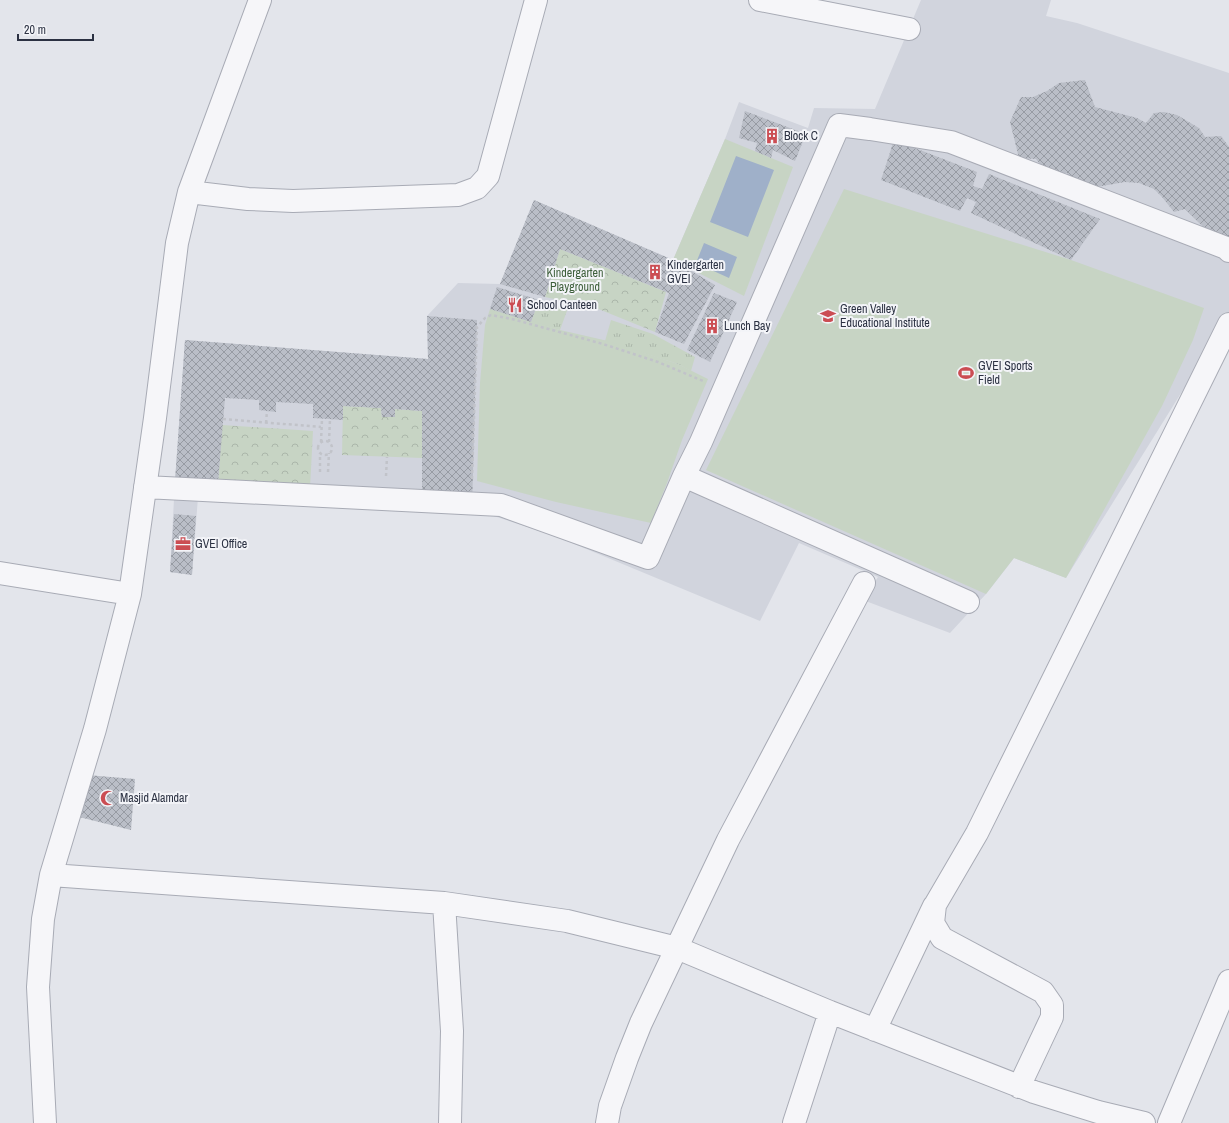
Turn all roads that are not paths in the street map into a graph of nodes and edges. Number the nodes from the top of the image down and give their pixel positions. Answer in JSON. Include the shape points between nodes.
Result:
{"nodes":[{"id":1,"x":260,"y":0,"type":"edge"},
{"id":2,"x":536,"y":0,"type":"edge"},
{"id":3,"x":760,"y":0,"type":"edge"},
{"id":4,"x":909,"y":29,"type":"dead end"},
{"id":5,"x":189,"y":192,"type":"junction"},
{"id":6,"x":1229,"y":251,"type":"edge"},
{"id":7,"x":1229,"y":324,"type":"edge"},
{"id":8,"x":684,"y":476,"type":"junction"},
{"id":9,"x":146,"y":488,"type":"junction"},
{"id":10,"x":0,"y":573,"type":"edge"},
{"id":11,"x":864,"y":582,"type":"dead end"},
{"id":12,"x":130,"y":594,"type":"junction"},
{"id":13,"x":968,"y":602,"type":"dead end"},
{"id":14,"x":51,"y":875,"type":"junction"},
{"id":15,"x":444,"y":903,"type":"junction"},
{"id":16,"x":935,"y":905,"type":"junction"},
{"id":17,"x":677,"y":948,"type":"junction"},
{"id":18,"x":1229,"y":981,"type":"edge"},
{"id":19,"x":830,"y":1012,"type":"junction"},
{"id":20,"x":875,"y":1030,"type":"junction"},
{"id":21,"x":1019,"y":1087,"type":"junction"},
{"id":22,"x":45,"y":1123,"type":"edge"},
{"id":23,"x":450,"y":1123,"type":"edge"},
{"id":24,"x":607,"y":1123,"type":"edge"},
{"id":25,"x":794,"y":1123,"type":"edge"},
{"id":26,"x":1144,"y":1123,"type":"edge"},
{"id":27,"x":1169,"y":1123,"type":"edge"}],
"edges":[{"from":1,"to":5,"type":"street"},
{"from":2,"to":5,"type":"street","via":[[488,176],[477,188],[458,195],[293,201]]},
{"from":3,"to":4,"type":"street"},
{"from":5,"to":9,"type":"street","via":[[177,243]]},
{"from":6,"to":8,"type":"street","via":[[951,142],[839,125]]},
{"from":7,"to":16,"type":"street","via":[[978,833]]},
{"from":8,"to":9,"type":"street","via":[[648,558],[501,505]]},
{"from":8,"to":13,"type":"street"},
{"from":9,"to":12,"type":"street"},
{"from":10,"to":12,"type":"street"},
{"from":11,"to":17,"type":"street","via":[[728,840]]},
{"from":12,"to":14,"type":"street","via":[[96,729]]},
{"from":14,"to":15,"type":"street"},
{"from":14,"to":22,"type":"street","via":[[43,919],[38,987]]},
{"from":15,"to":17,"type":"street","via":[[567,921]]},
{"from":15,"to":23,"type":"street","via":[[452,1032]]},
{"from":16,"to":20,"type":"street"},
{"from":16,"to":21,"type":"street","via":[[933,923],[942,938],[1043,992],[1052,1005],[1052,1017]]},
{"from":17,"to":19,"type":"street"},
{"from":17,"to":24,"type":"street","via":[[627,1058],[610,1106]]},
{"from":18,"to":27,"type":"street"},
{"from":19,"to":20,"type":"street"},
{"from":19,"to":25,"type":"street"},
{"from":20,"to":21,"type":"street"},
{"from":21,"to":26,"type":"street","via":[[1098,1112]]}]}
